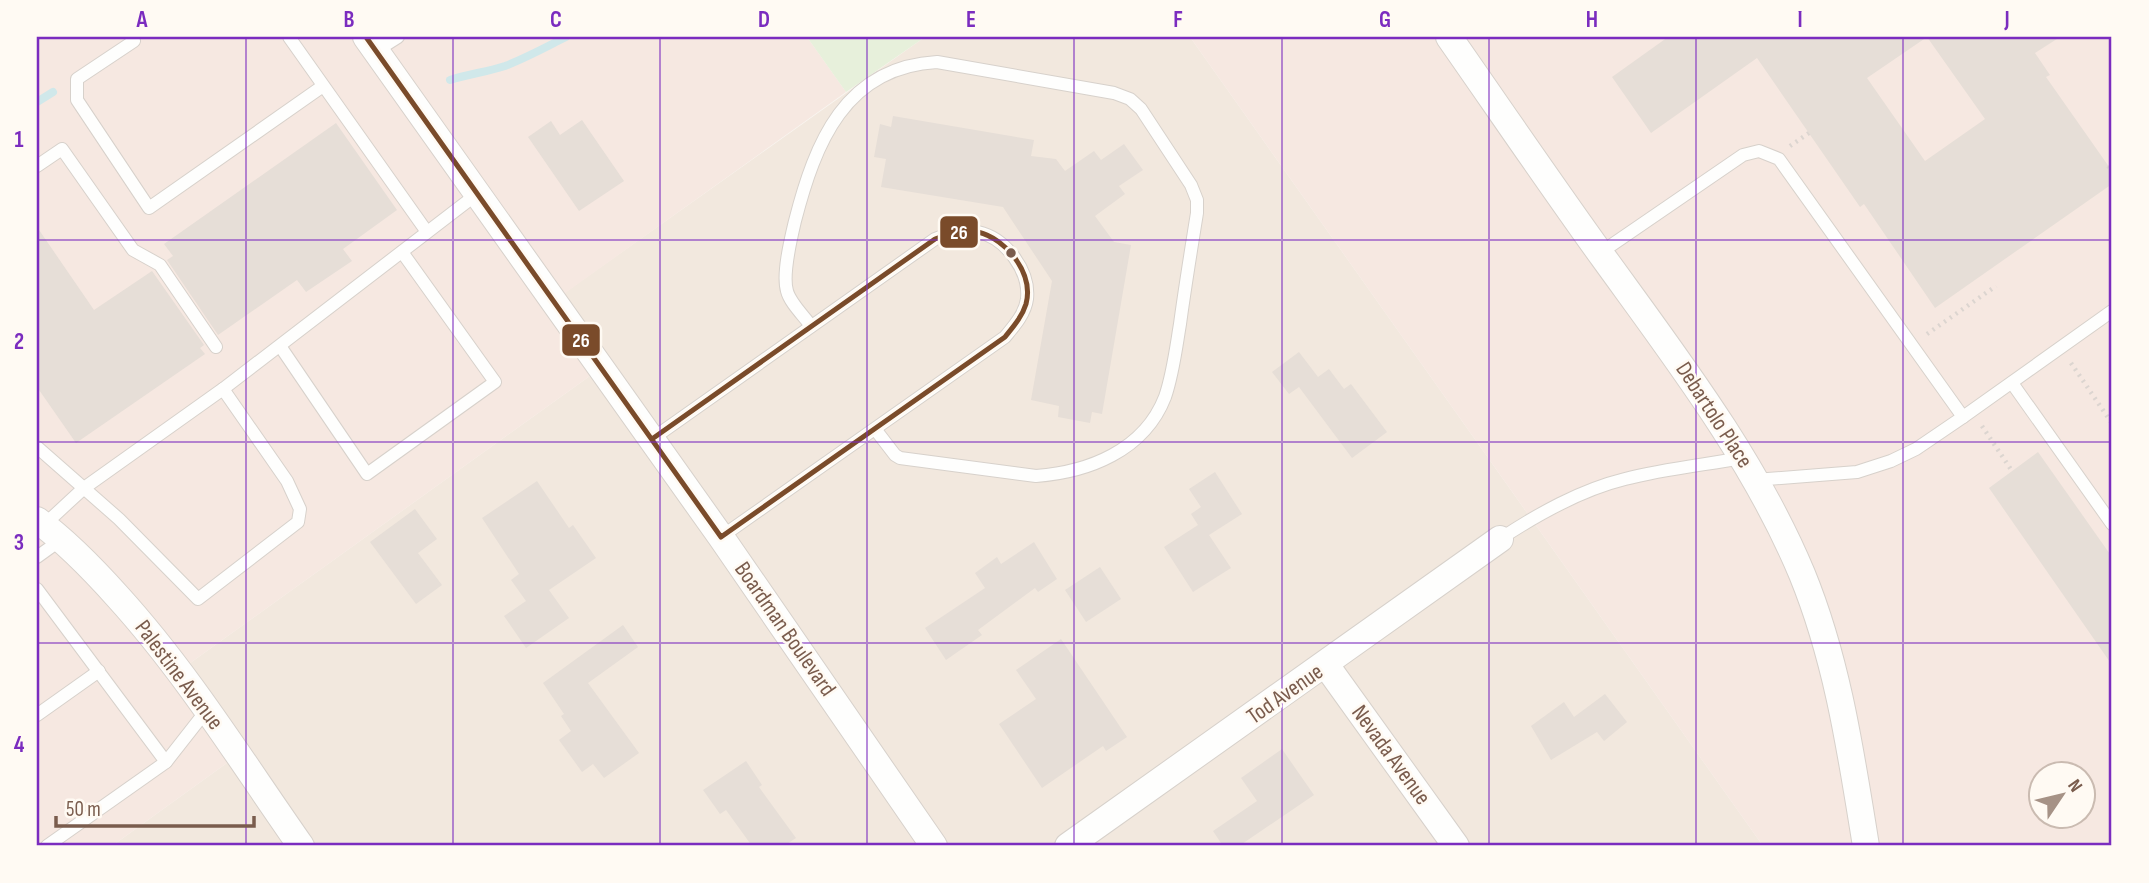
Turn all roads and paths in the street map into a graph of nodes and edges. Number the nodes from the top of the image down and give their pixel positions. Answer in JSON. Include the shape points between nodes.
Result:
{"nodes":[{"id":1,"x":289,"y":37,"type":"edge"},
{"id":2,"x":1449,"y":37,"type":"edge"},
{"id":3,"x":135,"y":38,"type":"edge"},
{"id":4,"x":380,"y":42,"type":"edge"},
{"id":5,"x":323,"y":86,"type":"junction"},
{"id":6,"x":37,"y":166,"type":"edge"},
{"id":7,"x":477,"y":194,"type":"junction"},
{"id":8,"x":426,"y":232,"type":"junction"},
{"id":9,"x":402,"y":252,"type":"junction"},
{"id":10,"x":1600,"y":253,"type":"junction"},
{"id":11,"x":1996,"y":286,"type":"dead end"},
{"id":12,"x":2112,"y":311,"type":"edge"},
{"id":13,"x":811,"y":326,"type":"junction"},
{"id":14,"x":1923,"y":336,"type":"dead end"},
{"id":15,"x":280,"y":346,"type":"junction"},
{"id":16,"x":216,"y":347,"type":"dead end"},
{"id":17,"x":2060,"y":348,"type":"junction"},
{"id":18,"x":2012,"y":383,"type":"junction"},
{"id":19,"x":223,"y":389,"type":"junction"},
{"id":20,"x":1963,"y":417,"type":"junction"},
{"id":21,"x":2111,"y":422,"type":"edge"},
{"id":22,"x":875,"y":429,"type":"junction"},
{"id":23,"x":652,"y":439,"type":"junction"},
{"id":24,"x":37,"y":447,"type":"edge"},
{"id":25,"x":1749,"y":469,"type":"junction"},
{"id":26,"x":84,"y":488,"type":"junction"},
{"id":27,"x":2112,"y":524,"type":"edge"},
{"id":28,"x":48,"y":528,"type":"edge"},
{"id":29,"x":721,"y":537,"type":"junction"},
{"id":30,"x":1500,"y":539,"type":"joint"},
{"id":31,"x":37,"y":557,"type":"edge"},
{"id":32,"x":37,"y":589,"type":"edge"},
{"id":33,"x":1326,"y":665,"type":"junction"},
{"id":34,"x":99,"y":671,"type":"junction"},
{"id":35,"x":206,"y":710,"type":"junction"},
{"id":36,"x":37,"y":715,"type":"edge"},
{"id":37,"x":166,"y":762,"type":"junction"},
{"id":38,"x":47,"y":846,"type":"edge"},
{"id":39,"x":302,"y":846,"type":"edge"},
{"id":40,"x":934,"y":846,"type":"edge"},
{"id":41,"x":1068,"y":846,"type":"edge"},
{"id":42,"x":1456,"y":846,"type":"edge"},
{"id":43,"x":1866,"y":846,"type":"edge"}],
"edges":[{"from":1,"to":5,"type":"lane"},
{"from":2,"to":10,"type":"street","name":"Debartolo Place"},
{"from":3,"to":5,"type":"lane","via":[[77,79],[77,100],[149,208]]},
{"from":4,"to":7,"type":"street","name":"Boardman Boulevard"},
{"from":5,"to":8,"type":"lane"},
{"from":6,"to":16,"type":"lane","via":[[62,149],[133,250],[160,265]]},
{"from":7,"to":8,"type":"lane"},
{"from":7,"to":23,"type":"street","name":"Boardman Boulevard"},
{"from":8,"to":9,"type":"lane"},
{"from":9,"to":15,"type":"lane"},
{"from":9,"to":15,"type":"lane","via":[[495,382],[368,474]]},
{"from":10,"to":20,"type":"lane","via":[[1742,155],[1759,151],[1779,159]]},
{"from":10,"to":25,"type":"street","name":"Debartolo Place","via":[[1685,370]]},
{"from":11,"to":14,"type":"path"},
{"from":12,"to":17,"type":"lane"},
{"from":13,"to":22,"type":"lane","via":[[935,239],[958,231],[981,233],[1013,256],[1024,275],[1027,298],[1021,318],[1005,337]]},
{"from":13,"to":22,"type":"lane","via":[[787,293],[786,284],[790,239],[805,183],[836,115],[876,80],[895,70],[937,62],[1130,99],[1191,185],[1197,213],[1172,372],[1153,420],[1133,442],[1097,464],[1036,477],[900,458]]},
{"from":13,"to":23,"type":"lane"},
{"from":15,"to":19,"type":"lane"},
{"from":17,"to":18,"type":"lane"},
{"from":17,"to":21,"type":"path"},
{"from":18,"to":20,"type":"lane"},
{"from":18,"to":27,"type":"lane"},
{"from":19,"to":26,"type":"lane"},
{"from":19,"to":26,"type":"lane","via":[[281,472],[300,509],[298,522],[198,599]]},
{"from":20,"to":25,"type":"lane","via":[[1916,449],[1857,472]]},
{"from":22,"to":29,"type":"lane"},
{"from":23,"to":29,"type":"street","name":"Boardman Boulevard"},
{"from":24,"to":26,"type":"lane"},
{"from":25,"to":30,"type":"lane","via":[[1624,479],[1570,499]]},
{"from":25,"to":43,"type":"street","name":"Debartolo Place","via":[[1802,574],[1830,657],[1844,708]]},
{"from":26,"to":28,"type":"lane"},
{"from":28,"to":31,"type":"lane"},
{"from":28,"to":35,"type":"street","name":"Palestine Avenue","via":[[139,620]]},
{"from":29,"to":40,"type":"street","name":"Boardman Boulevard"},
{"from":30,"to":33,"type":"street","name":"Tod Avenue"},
{"from":32,"to":34,"type":"lane"},
{"from":33,"to":41,"type":"street","name":"Tod Avenue"},
{"from":33,"to":42,"type":"street","name":"Nevada Avenue"},
{"from":34,"to":36,"type":"lane"},
{"from":34,"to":37,"type":"lane"},
{"from":35,"to":37,"type":"lane"},
{"from":35,"to":39,"type":"street","name":"Palestine Avenue"},
{"from":37,"to":38,"type":"lane"}]}
